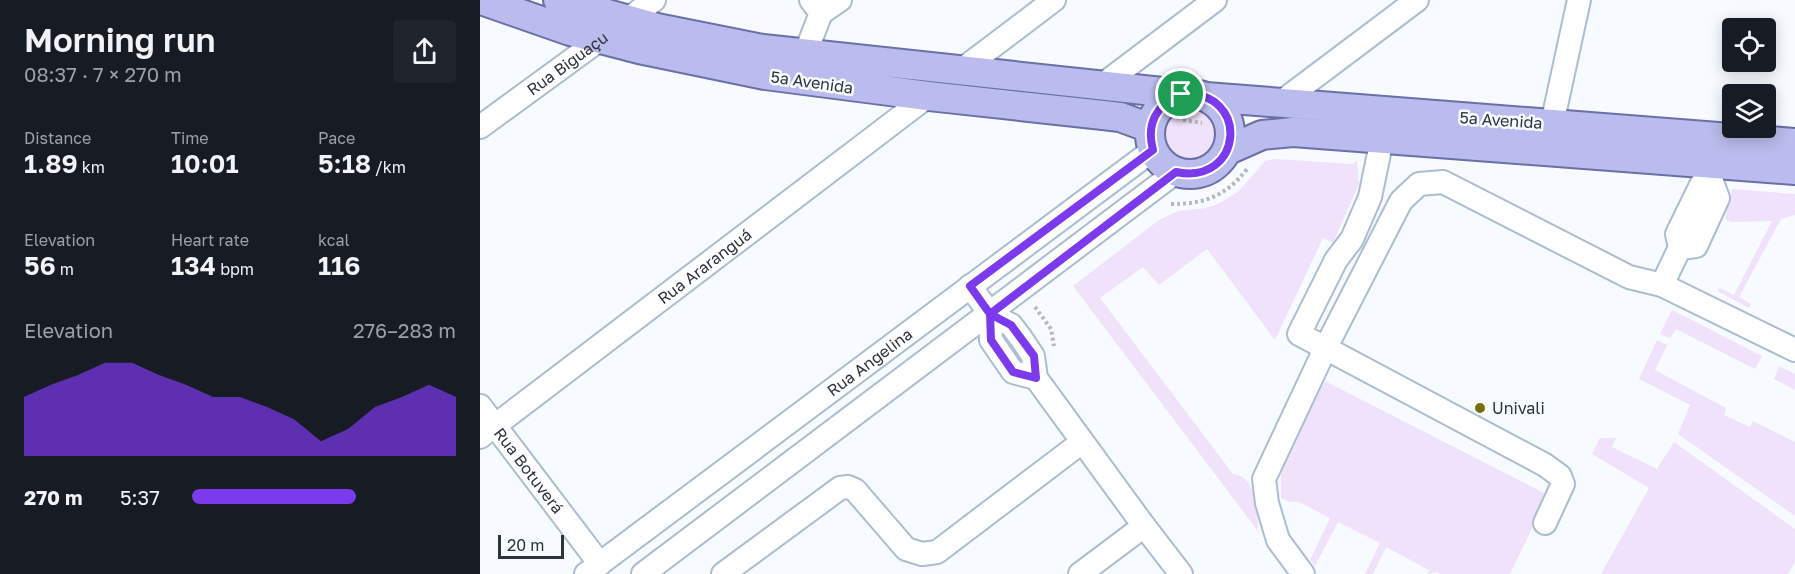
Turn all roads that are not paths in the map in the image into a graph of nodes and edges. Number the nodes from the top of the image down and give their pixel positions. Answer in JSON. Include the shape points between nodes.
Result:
{"nodes":[{"id":1,"x":481,"y":0,"type":"edge"},
{"id":2,"x":558,"y":0,"type":"edge"},
{"id":3,"x":654,"y":0,"type":"edge"},
{"id":4,"x":840,"y":0,"type":"edge"},
{"id":5,"x":1054,"y":0,"type":"edge"},
{"id":6,"x":1215,"y":0,"type":"edge"},
{"id":7,"x":1417,"y":0,"type":"edge"},
{"id":8,"x":1579,"y":0,"type":"edge"},
{"id":9,"x":816,"y":7,"type":"edge"},
{"id":10,"x":626,"y":21,"type":"junction"},
{"id":11,"x":602,"y":39,"type":"junction"},
{"id":12,"x":804,"y":54,"type":"junction"},
{"id":13,"x":960,"y":71,"type":"junction"},
{"id":14,"x":1101,"y":86,"type":"junction"},
{"id":15,"x":928,"y":96,"type":"junction"},
{"id":16,"x":1194,"y":96,"type":"junction"},
{"id":17,"x":1280,"y":103,"type":"junction"},
{"id":18,"x":1552,"y":124,"type":"junction"},
{"id":19,"x":480,"y":127,"type":"edge"},
{"id":20,"x":1152,"y":139,"type":"junction"},
{"id":21,"x":1382,"y":139,"type":"junction"},
{"id":22,"x":1795,"y":143,"type":"edge"},
{"id":23,"x":1238,"y":159,"type":"junction"},
{"id":24,"x":1795,"y":170,"type":"edge"},
{"id":25,"x":1715,"y":171,"type":"junction"},
{"id":26,"x":1176,"y":172,"type":"junction"},
{"id":27,"x":1662,"y":285,"type":"junction"},
{"id":28,"x":970,"y":286,"type":"junction"},
{"id":29,"x":990,"y":314,"type":"junction"},
{"id":30,"x":1325,"y":349,"type":"junction"},
{"id":31,"x":1795,"y":350,"type":"edge"},
{"id":32,"x":480,"y":406,"type":"edge"},
{"id":33,"x":487,"y":431,"type":"edge"},
{"id":34,"x":1082,"y":442,"type":"junction"},
{"id":35,"x":1545,"y":523,"type":"dead end"},
{"id":36,"x":1144,"y":526,"type":"junction"},
{"id":37,"x":593,"y":569,"type":"edge"},
{"id":38,"x":643,"y":574,"type":"edge"},
{"id":39,"x":723,"y":574,"type":"edge"},
{"id":40,"x":1080,"y":574,"type":"edge"},
{"id":41,"x":1181,"y":574,"type":"edge"},
{"id":42,"x":1303,"y":574,"type":"edge"}],
"edges":[{"from":1,"to":11,"type":"main road","name":"5ª Avenida"},
{"from":2,"to":10,"type":"main road","name":"5ª Avenida"},
{"from":3,"to":10,"type":"street","name":"Rua Biguaçu"},
{"from":4,"to":9,"type":"street"},
{"from":5,"to":13,"type":"street"},
{"from":6,"to":14,"type":"street"},
{"from":7,"to":17,"type":"street"},
{"from":8,"to":18,"type":"street"},
{"from":9,"to":12,"type":"street"},
{"from":10,"to":11,"type":"street","name":"Rua Biguaçu"},
{"from":10,"to":12,"type":"main road","name":"5ª Avenida"},
{"from":11,"to":15,"type":"main road","name":"5ª Avenida","via":[[765,75]]},
{"from":11,"to":19,"type":"street","name":"Rua Biguaçu"},
{"from":12,"to":13,"type":"main road","name":"5ª Avenida"},
{"from":13,"to":14,"type":"main road","name":"5ª Avenida"},
{"from":14,"to":16,"type":"main road","name":"5ª Avenida"},
{"from":15,"to":20,"type":"main road","name":"5ª Avenida","via":[[1111,116]]},
{"from":15,"to":33,"type":"street","name":"Rua Araranguá"},
{"from":16,"to":17,"type":"main road","name":"5ª Avenida"},
{"from":16,"to":20,"type":"main road","via":[[1169,100],[1160,108],[1154,117]]},
{"from":16,"to":23,"type":"main road","via":[[1217,104],[1226,114]]},
{"from":17,"to":18,"type":"main road","name":"5ª Avenida"},
{"from":18,"to":22,"type":"main road","name":"5ª Avenida"},
{"from":20,"to":26,"type":"main road","via":[[1159,159]]},
{"from":20,"to":28,"type":"street","name":"Rua Angelina"},
{"from":21,"to":23,"type":"main road","name":"5ª Avenida","via":[[1278,132],[1262,135]]},
{"from":21,"to":25,"type":"main road","name":"5ª Avenida"},
{"from":21,"to":30,"type":"street","via":[[1370,197],[1352,239],[1336,261],[1299,334]]},
{"from":23,"to":26,"type":"main road","via":[[1221,160],[1201,173]]},
{"from":24,"to":25,"type":"main road","name":"5ª Avenida"},
{"from":25,"to":27,"type":"street"},
{"from":26,"to":29,"type":"street","name":"Rua Angelina"},
{"from":27,"to":30,"type":"street","via":[[1629,277],[1443,182],[1419,184],[1401,201]]},
{"from":27,"to":31,"type":"street"},
{"from":28,"to":29,"type":"street"},
{"from":28,"to":37,"type":"street","name":"Rua Angelina"},
{"from":29,"to":34,"type":"street","via":[[991,340],[1013,372],[1036,378]]},
{"from":29,"to":38,"type":"street","name":"Rua Angelina"},
{"from":30,"to":35,"type":"street","via":[[1560,476],[1563,484]]},
{"from":30,"to":42,"type":"street","via":[[1264,479],[1278,540]]},
{"from":32,"to":33,"type":"street","name":"Rua Botuverá"},
{"from":33,"to":37,"type":"street","name":"Rua Botuverá"},
{"from":34,"to":36,"type":"street"},
{"from":34,"to":39,"type":"street","via":[[937,552],[922,554],[906,549],[855,490],[840,488]]},
{"from":36,"to":40,"type":"street"},
{"from":36,"to":41,"type":"street"}]}
